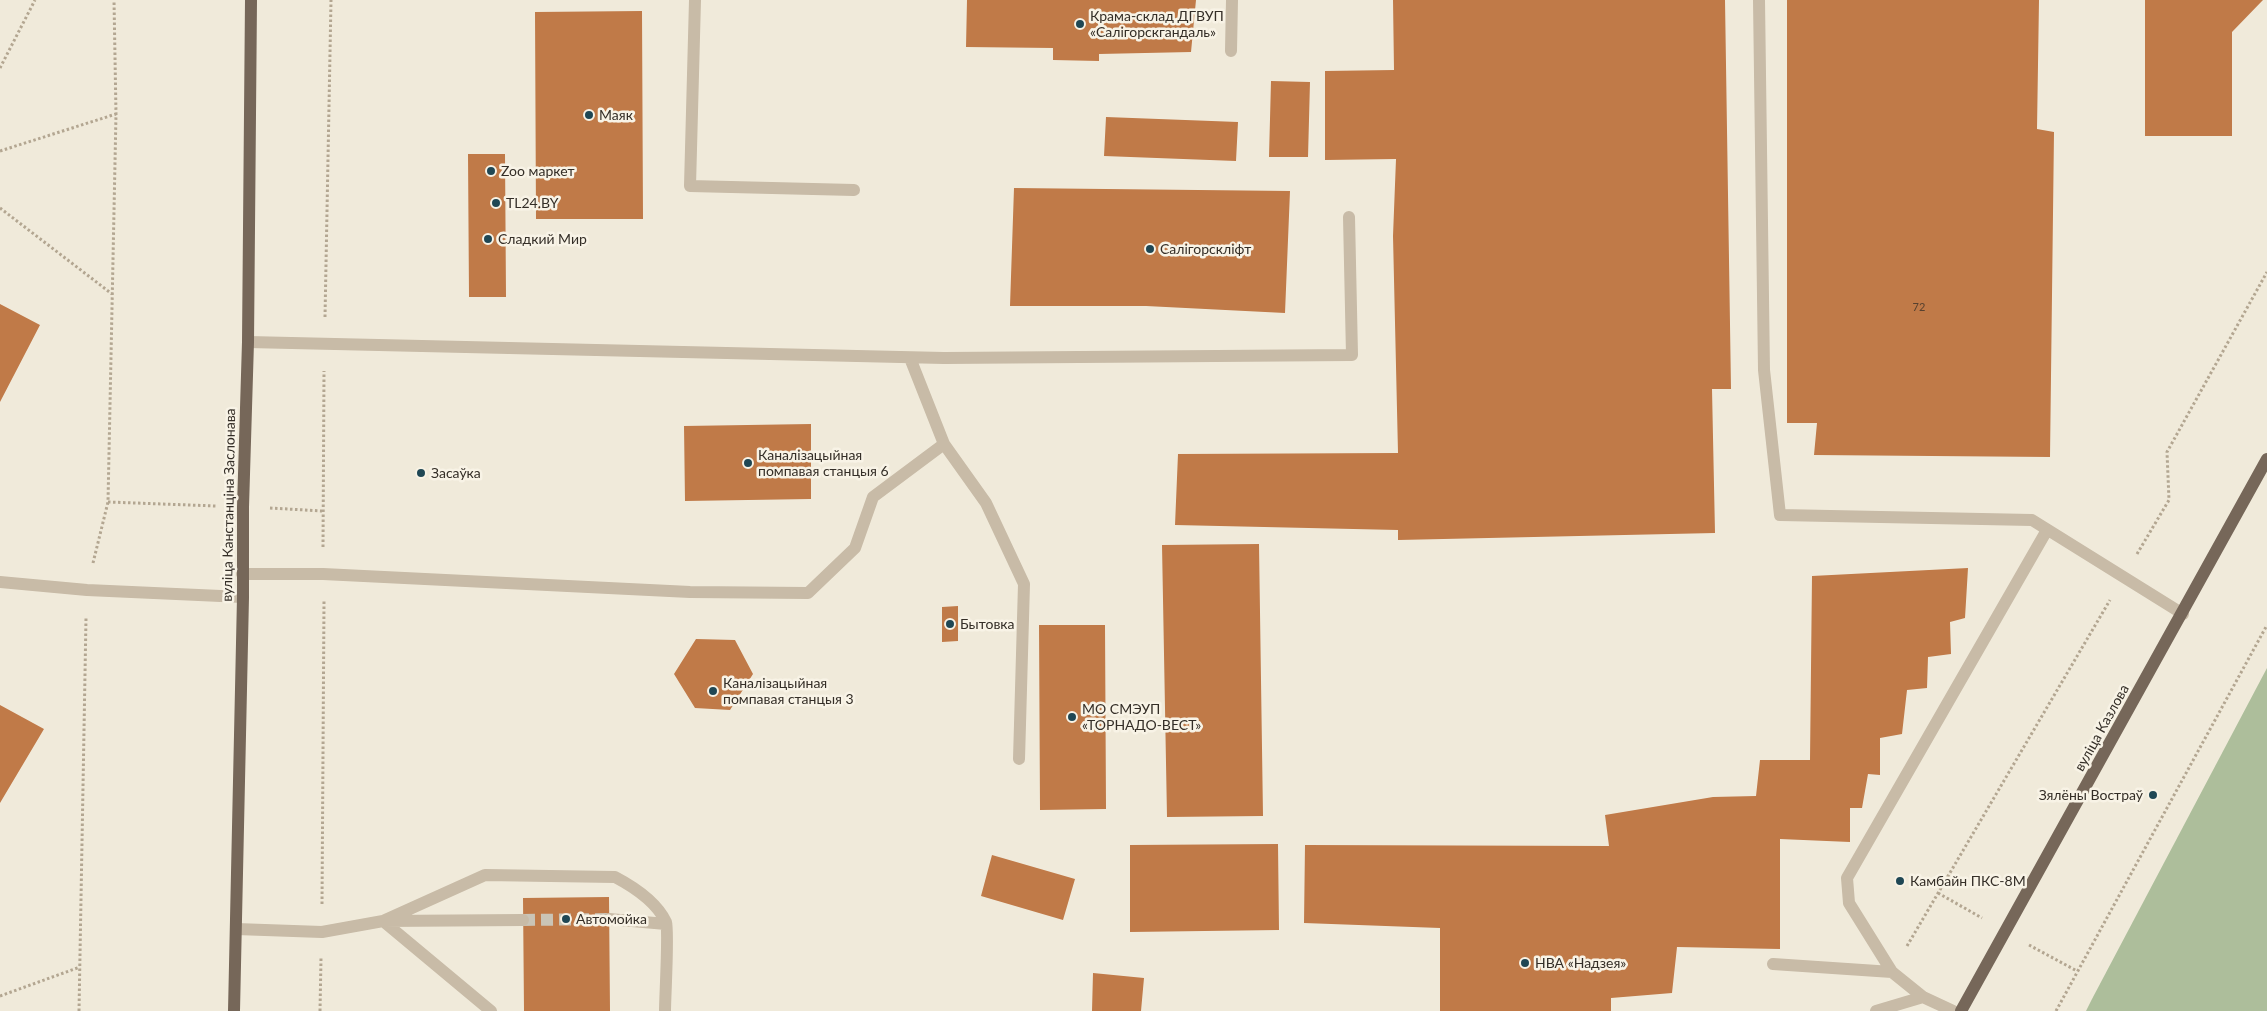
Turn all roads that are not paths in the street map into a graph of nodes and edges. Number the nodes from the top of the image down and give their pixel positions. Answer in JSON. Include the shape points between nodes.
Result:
{"nodes":[{"id":1,"x":251,"y":0,"type":"edge"},
{"id":2,"x":695,"y":0,"type":"edge"},
{"id":3,"x":1232,"y":0,"type":"edge"},
{"id":4,"x":1759,"y":0,"type":"edge"},
{"id":5,"x":1232,"y":51,"type":"dead end"},
{"id":6,"x":854,"y":190,"type":"dead end"},
{"id":7,"x":1350,"y":217,"type":"dead end"},
{"id":8,"x":248,"y":342,"type":"junction"},
{"id":9,"x":910,"y":358,"type":"junction"},
{"id":10,"x":944,"y":444,"type":"junction"},
{"id":11,"x":2267,"y":459,"type":"edge"},
{"id":12,"x":2047,"y":530,"type":"junction"},
{"id":13,"x":242,"y":574,"type":"junction"},
{"id":14,"x":0,"y":582,"type":"edge"},
{"id":15,"x":243,"y":597,"type":"junction"},
{"id":16,"x":2183,"y":614,"type":"junction"},
{"id":17,"x":1019,"y":759,"type":"dead end"},
{"id":18,"x":609,"y":919,"type":"tunnel mouth"},
{"id":19,"x":523,"y":920,"type":"tunnel mouth"},
{"id":20,"x":382,"y":921,"type":"junction"},
{"id":21,"x":666,"y":924,"type":"junction"},
{"id":22,"x":236,"y":929,"type":"junction"},
{"id":23,"x":1773,"y":964,"type":"dead end"},
{"id":24,"x":1892,"y":972,"type":"junction"},
{"id":25,"x":1923,"y":997,"type":"junction"},
{"id":26,"x":478,"y":1004,"type":"edge"},
{"id":27,"x":234,"y":1011,"type":"edge"},
{"id":28,"x":491,"y":1011,"type":"edge"},
{"id":29,"x":665,"y":1011,"type":"edge"},
{"id":30,"x":1876,"y":1011,"type":"edge"},
{"id":31,"x":1953,"y":1011,"type":"edge"},
{"id":32,"x":1960,"y":1011,"type":"edge"}],
"edges":[{"from":1,"to":8,"type":"main road","name":"вуліца Канстанціна Заслонава"},
{"from":2,"to":6,"type":"street","via":[[690,186]]},
{"from":3,"to":5,"type":"street"},
{"from":4,"to":12,"type":"street","via":[[1764,370],[1780,515],[2032,520]]},
{"from":7,"to":9,"type":"street","via":[[1352,355]]},
{"from":8,"to":9,"type":"street"},
{"from":8,"to":13,"type":"main road","name":"вуліца Канстанціна Заслонава"},
{"from":9,"to":10,"type":"street"},
{"from":10,"to":13,"type":"street","via":[[873,497],[855,548],[808,593],[690,592],[323,574]]},
{"from":10,"to":17,"type":"street","via":[[986,503],[1024,584]]},
{"from":11,"to":16,"type":"main road","name":"вуліца Казлова"},
{"from":12,"to":16,"type":"street"},
{"from":12,"to":24,"type":"street","via":[[1847,878],[1849,903]]},
{"from":13,"to":15,"type":"main road","name":"вуліца Канстанціна Заслонава"},
{"from":14,"to":15,"type":"street","via":[[87,590]]},
{"from":15,"to":22,"type":"main road","name":"вуліца Канстанціна Заслонава"},
{"from":16,"to":32,"type":"main road","name":"вуліца Казлова"},
{"from":18,"to":21,"type":"street"},
{"from":19,"to":20,"type":"street"},
{"from":20,"to":21,"type":"street","via":[[485,875],[615,877],[639,891]]},
{"from":20,"to":22,"type":"street","via":[[322,932]]},
{"from":20,"to":26,"type":"street"},
{"from":21,"to":29,"type":"street"},
{"from":22,"to":27,"type":"main road","name":"вуліца Канстанціна Заслонава"},
{"from":23,"to":24,"type":"street"},
{"from":24,"to":25,"type":"street"},
{"from":25,"to":30,"type":"street"},
{"from":25,"to":31,"type":"street"},
{"from":26,"to":28,"type":"street"}]}
